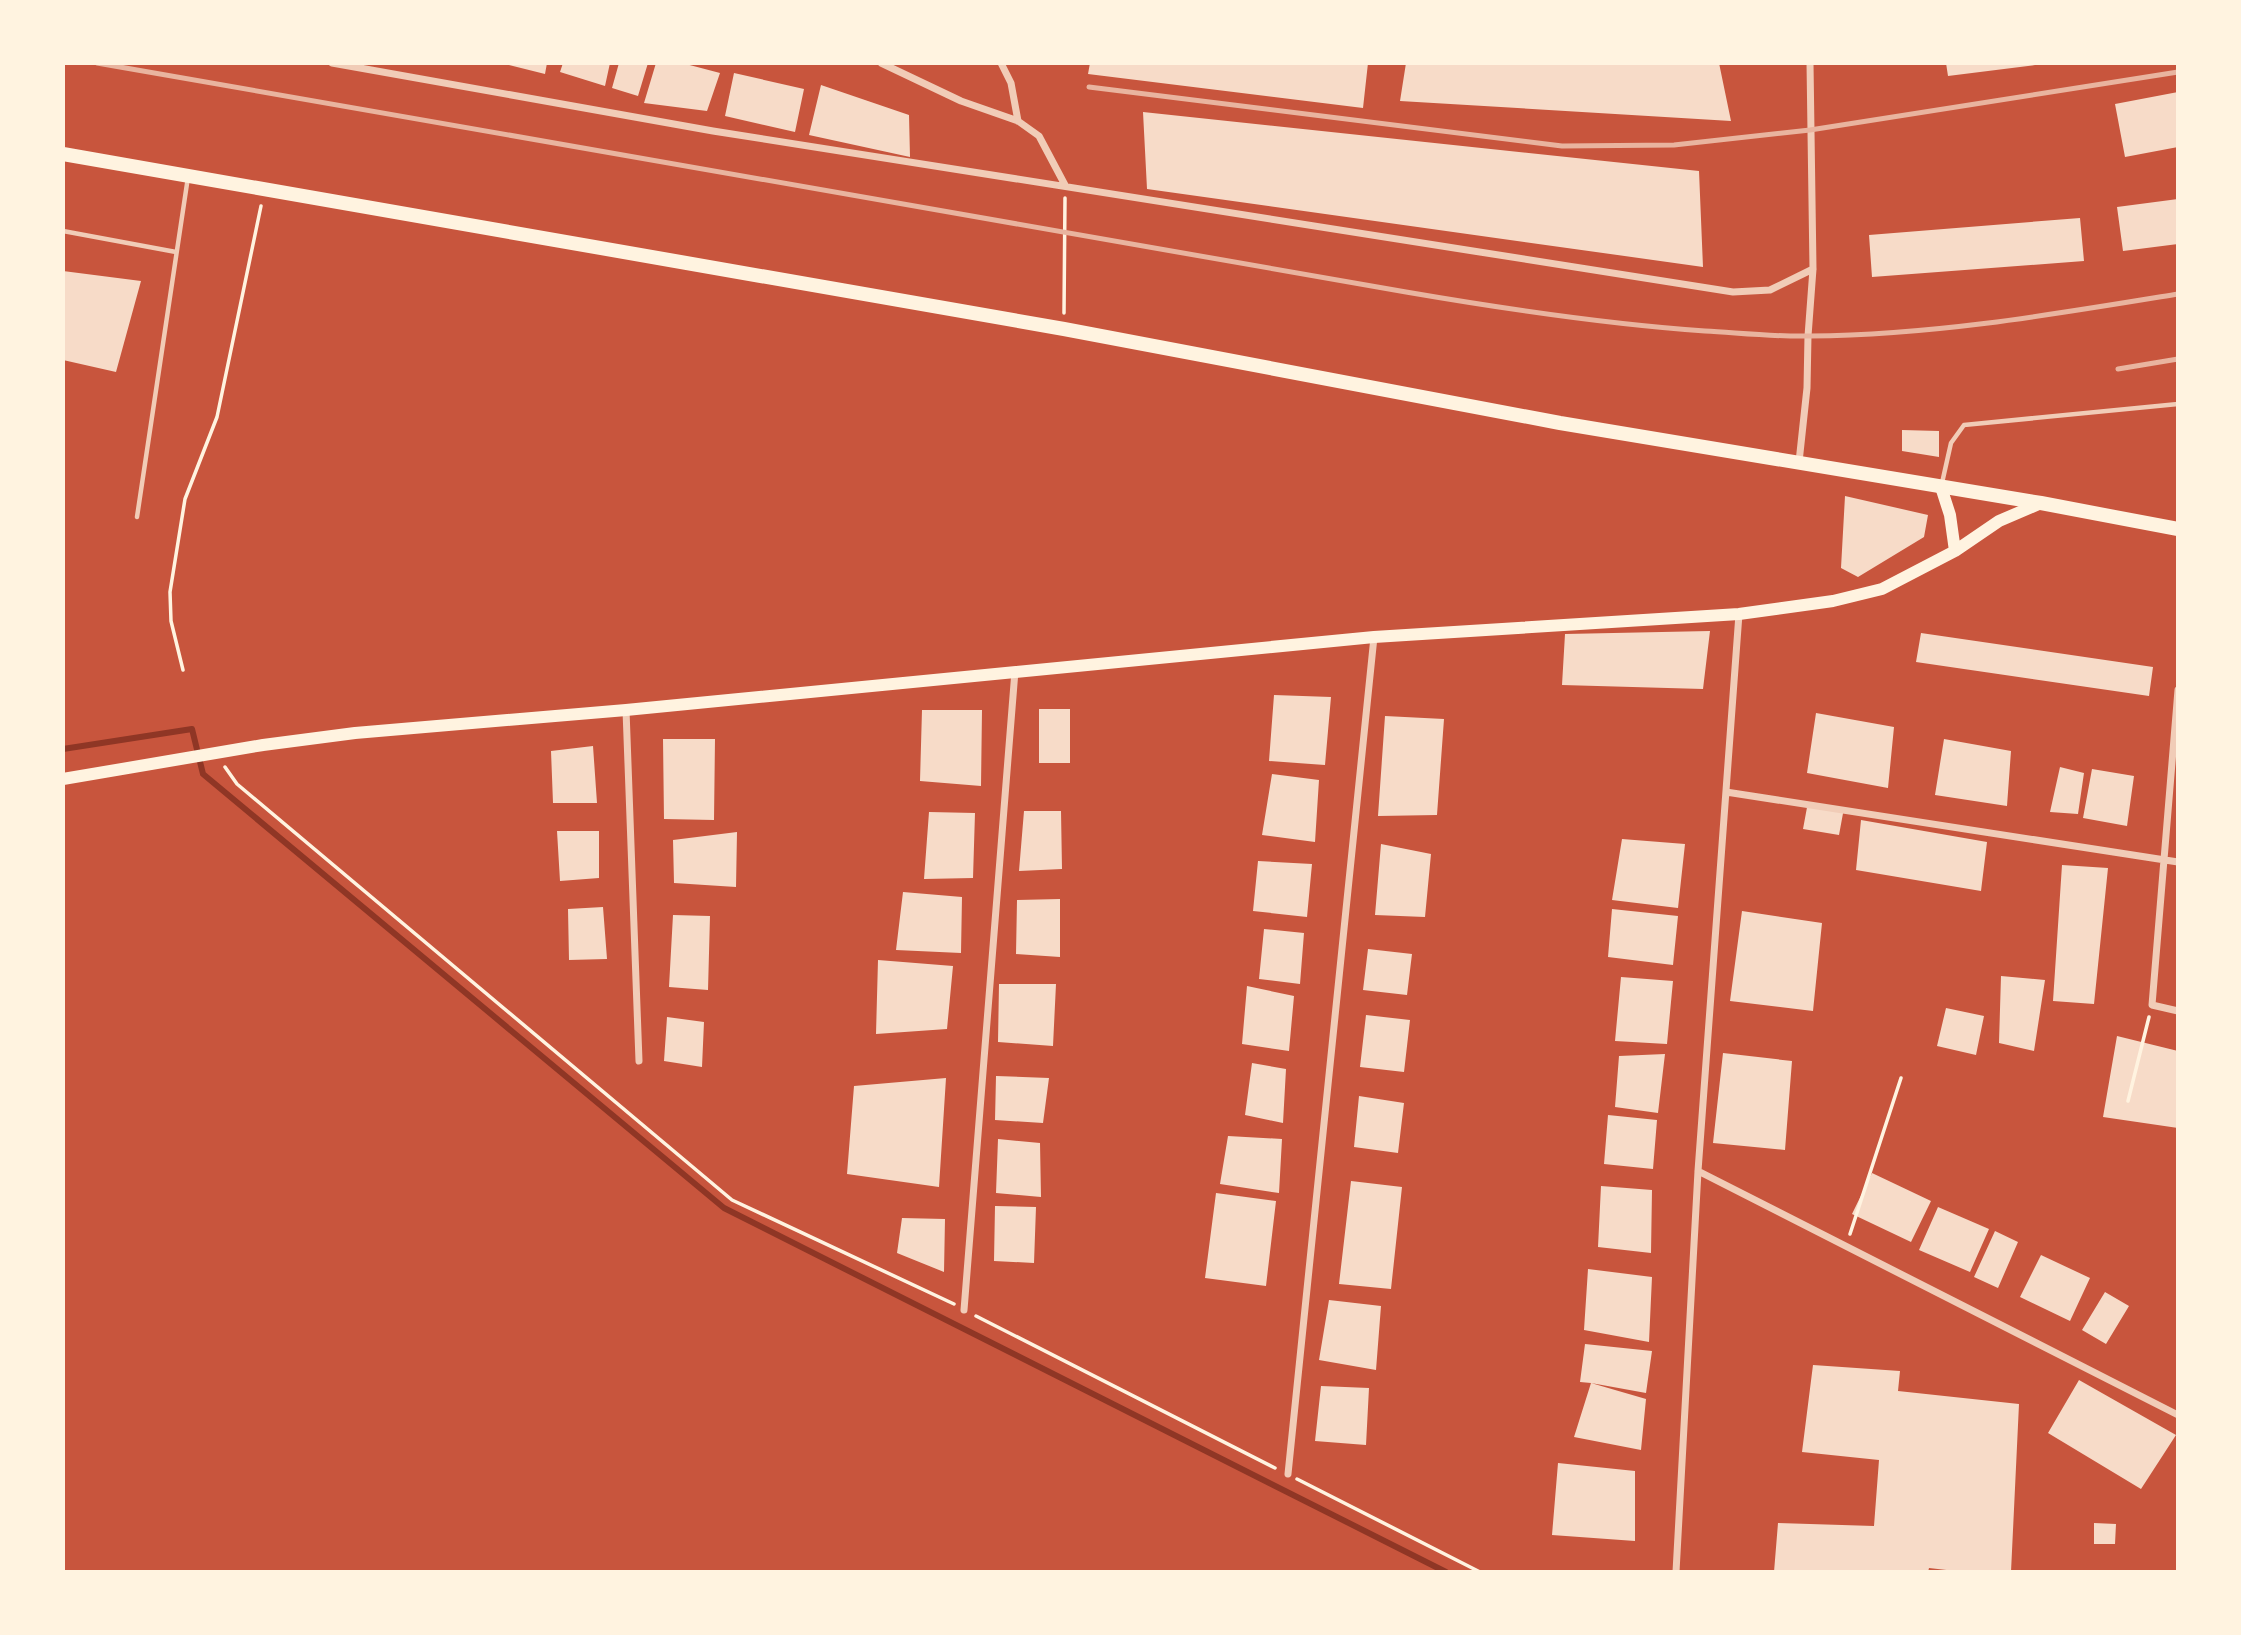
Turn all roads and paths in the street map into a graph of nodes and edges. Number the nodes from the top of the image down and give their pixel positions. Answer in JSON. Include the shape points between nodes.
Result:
{"nodes":[{"id":1,"x":332,"y":63,"type":"edge"},
{"id":2,"x":881,"y":63,"type":"edge"},
{"id":3,"x":1001,"y":63,"type":"edge"},
{"id":4,"x":1810,"y":63,"type":"edge"},
{"id":5,"x":1018,"y":121,"type":"junction"},
{"id":6,"x":63,"y":154,"type":"edge"},
{"id":7,"x":188,"y":176,"type":"junction"},
{"id":8,"x":1065,"y":186,"type":"junction"},
{"id":9,"x":265,"y":190,"type":"junction"},
{"id":10,"x":63,"y":231,"type":"edge"},
{"id":11,"x":176,"y":252,"type":"junction"},
{"id":12,"x":1813,"y":269,"type":"junction"},
{"id":13,"x":1064,"y":329,"type":"junction"},
{"id":14,"x":2178,"y":404,"type":"edge"},
{"id":15,"x":1800,"y":462,"type":"junction"},
{"id":16,"x":1941,"y":487,"type":"junction"},
{"id":17,"x":2041,"y":503,"type":"junction"},
{"id":18,"x":137,"y":517,"type":"dead end"},
{"id":19,"x":2178,"y":529,"type":"edge"},
{"id":20,"x":1955,"y":551,"type":"junction"},
{"id":21,"x":1739,"y":614,"type":"junction"},
{"id":22,"x":1374,"y":637,"type":"junction"},
{"id":23,"x":183,"y":670,"type":"dead end"},
{"id":24,"x":1016,"y":671,"type":"junction"},
{"id":25,"x":2178,"y":690,"type":"edge"},
{"id":26,"x":626,"y":710,"type":"junction"},
{"id":27,"x":215,"y":754,"type":"junction"},
{"id":28,"x":63,"y":779,"type":"edge"},
{"id":29,"x":1726,"y":792,"type":"junction"},
{"id":30,"x":2165,"y":860,"type":"junction"},
{"id":31,"x":2178,"y":862,"type":"edge"},
{"id":32,"x":2152,"y":1005,"type":"junction"},
{"id":33,"x":2178,"y":1011,"type":"edge"},
{"id":34,"x":639,"y":1061,"type":"dead end"},
{"id":35,"x":1901,"y":1077,"type":"dead end"},
{"id":36,"x":2127,"y":1101,"type":"dead end"},
{"id":37,"x":1698,"y":1171,"type":"junction"},
{"id":38,"x":1846,"y":1246,"type":"junction"},
{"id":39,"x":964,"y":1310,"type":"junction"},
{"id":40,"x":2178,"y":1415,"type":"edge"},
{"id":41,"x":1287,"y":1474,"type":"junction"},
{"id":42,"x":1480,"y":1572,"type":"edge"},
{"id":43,"x":1676,"y":1572,"type":"edge"}],
"edges":[{"from":1,"to":8,"type":"street","via":[[713,131]]},
{"from":2,"to":5,"type":"street","via":[[961,101]]},
{"from":3,"to":5,"type":"street","via":[[1011,83]]},
{"from":4,"to":12,"type":"street"},
{"from":5,"to":8,"type":"street","via":[[1039,136]]},
{"from":6,"to":7,"type":"main road"},
{"from":7,"to":9,"type":"main road"},
{"from":7,"to":11,"type":"lane"},
{"from":8,"to":12,"type":"street","via":[[1733,292],[1770,290]]},
{"from":8,"to":13,"type":"path"},
{"from":9,"to":13,"type":"main road"},
{"from":9,"to":23,"type":"path","via":[[217,417],[185,499],[170,592],[171,621]]},
{"from":10,"to":11,"type":"lane"},
{"from":11,"to":18,"type":"lane"},
{"from":12,"to":15,"type":"street"},
{"from":13,"to":15,"type":"main road","via":[[1560,423]]},
{"from":14,"to":16,"type":"lane","via":[[1964,425],[1951,443]]},
{"from":15,"to":16,"type":"main road"},
{"from":16,"to":17,"type":"main road"},
{"from":16,"to":20,"type":"main road"},
{"from":17,"to":19,"type":"main road"},
{"from":17,"to":20,"type":"main road","via":[[1999,521]]},
{"from":20,"to":21,"type":"main road","via":[[1882,589]]},
{"from":21,"to":22,"type":"main road"},
{"from":21,"to":29,"type":"street"},
{"from":22,"to":24,"type":"main road"},
{"from":22,"to":41,"type":"street"},
{"from":24,"to":26,"type":"main road"},
{"from":24,"to":39,"type":"street"},
{"from":25,"to":30,"type":"street"},
{"from":26,"to":27,"type":"main road","via":[[355,733]]},
{"from":26,"to":34,"type":"street"},
{"from":27,"to":28,"type":"main road"},
{"from":27,"to":39,"type":"path","via":[[237,784],[732,1200]]},
{"from":29,"to":30,"type":"street"},
{"from":29,"to":37,"type":"street"},
{"from":30,"to":31,"type":"street"},
{"from":30,"to":32,"type":"street"},
{"from":32,"to":33,"type":"street"},
{"from":32,"to":36,"type":"path"},
{"from":35,"to":38,"type":"path"},
{"from":37,"to":38,"type":"street"},
{"from":37,"to":43,"type":"street"},
{"from":38,"to":40,"type":"street"},
{"from":39,"to":41,"type":"path"},
{"from":41,"to":42,"type":"path"}]}
